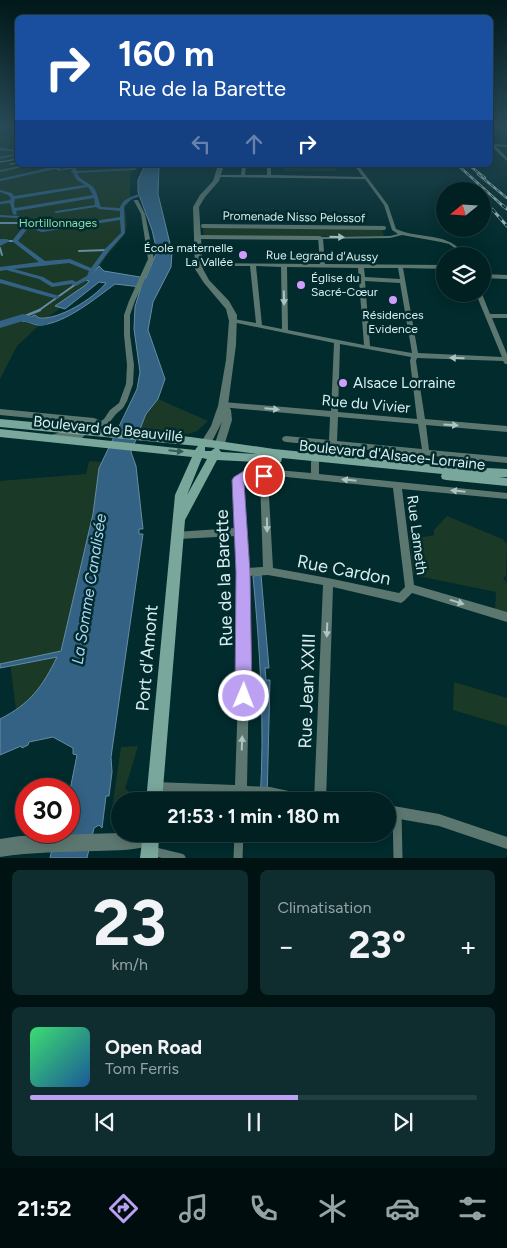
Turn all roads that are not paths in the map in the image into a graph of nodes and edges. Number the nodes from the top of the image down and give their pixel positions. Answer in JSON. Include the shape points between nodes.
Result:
{"nodes":[{"id":1,"x":220,"y":167,"type":"edge"},
{"id":2,"x":244,"y":167,"type":"edge"},
{"id":3,"x":269,"y":167,"type":"edge"},
{"id":4,"x":358,"y":167,"type":"edge"},
{"id":5,"x":218,"y":176,"type":"junction"},
{"id":6,"x":244,"y":176,"type":"junction"},
{"id":7,"x":269,"y":177,"type":"junction"},
{"id":8,"x":366,"y":178,"type":"junction"},
{"id":9,"x":136,"y":201,"type":"dead end"},
{"id":10,"x":203,"y":226,"type":"dead end"},
{"id":11,"x":302,"y":227,"type":"junction"},
{"id":12,"x":384,"y":228,"type":"dead end"},
{"id":13,"x":402,"y":234,"type":"junction"},
{"id":14,"x":197,"y":237,"type":"junction"},
{"id":15,"x":304,"y":238,"type":"junction"},
{"id":16,"x":320,"y":238,"type":"junction"},
{"id":17,"x":457,"y":247,"type":"edge"},
{"id":18,"x":198,"y":264,"type":"junction"},
{"id":19,"x":253,"y":265,"type":"junction"},
{"id":20,"x":284,"y":265,"type":"junction"},
{"id":21,"x":323,"y":266,"type":"junction"},
{"id":22,"x":400,"y":266,"type":"junction"},
{"id":23,"x":361,"y":267,"type":"junction"},
{"id":24,"x":436,"y":267,"type":"edge"},
{"id":25,"x":491,"y":276,"type":"edge"},
{"id":26,"x":507,"y":277,"type":"edge"},
{"id":27,"x":362,"y":280,"type":"junction"},
{"id":28,"x":402,"y":281,"type":"junction"},
{"id":29,"x":482,"y":302,"type":"edge"},
{"id":30,"x":488,"y":316,"type":"junction"},
{"id":31,"x":507,"y":316,"type":"edge"},
{"id":32,"x":234,"y":321,"type":"junction"},
{"id":33,"x":259,"y":325,"type":"junction"},
{"id":34,"x":285,"y":330,"type":"junction"},
{"id":35,"x":337,"y":342,"type":"junction"},
{"id":36,"x":368,"y":346,"type":"junction"},
{"id":37,"x":414,"y":356,"type":"junction"},
{"id":38,"x":507,"y":360,"type":"edge"},
{"id":39,"x":223,"y":405,"type":"junction"},
{"id":40,"x":0,"y":412,"type":"edge"},
{"id":41,"x":334,"y":415,"type":"junction"},
{"id":42,"x":420,"y":422,"type":"junction"},
{"id":43,"x":0,"y":423,"type":"edge"},
{"id":44,"x":507,"y":429,"type":"edge"},
{"id":45,"x":88,"y":431,"type":"junction"},
{"id":46,"x":0,"y":433,"type":"edge"},
{"id":47,"x":286,"y":438,"type":"dead end"},
{"id":48,"x":140,"y":442,"type":"junction"},
{"id":49,"x":302,"y":442,"type":"junction"},
{"id":50,"x":205,"y":444,"type":"junction"},
{"id":51,"x":333,"y":444,"type":"junction"},
{"id":52,"x":216,"y":451,"type":"junction"},
{"id":53,"x":426,"y":453,"type":"junction"},
{"id":54,"x":198,"y":454,"type":"junction"},
{"id":55,"x":300,"y":456,"type":"junction"},
{"id":56,"x":507,"y":460,"type":"edge"},
{"id":57,"x":315,"y":462,"type":"junction"},
{"id":58,"x":507,"y":473,"type":"edge"},
{"id":59,"x":264,"y":476,"type":"junction"},
{"id":60,"x":315,"y":476,"type":"junction"},
{"id":61,"x":507,"y":482,"type":"edge"},
{"id":62,"x":397,"y":485,"type":"junction"},
{"id":63,"x":507,"y":496,"type":"edge"},
{"id":64,"x":180,"y":519,"type":"junction"},
{"id":65,"x":241,"y":532,"type":"junction"},
{"id":66,"x":178,"y":535,"type":"junction"},
{"id":67,"x":268,"y":571,"type":"junction"},
{"id":68,"x":243,"y":572,"type":"junction"},
{"id":69,"x":328,"y":582,"type":"junction"},
{"id":70,"x":410,"y":588,"type":"junction"},
{"id":71,"x":507,"y":617,"type":"edge"},
{"id":72,"x":155,"y":792,"type":"edge"},
{"id":73,"x":241,"y":792,"type":"edge"},
{"id":74,"x":320,"y":792,"type":"edge"},
{"id":75,"x":396,"y":813,"type":"edge"},
{"id":76,"x":239,"y":842,"type":"edge"},
{"id":77,"x":396,"y":842,"type":"edge"},
{"id":78,"x":507,"y":843,"type":"edge"},
{"id":79,"x":150,"y":845,"type":"edge"},
{"id":80,"x":0,"y":848,"type":"edge"},
{"id":81,"x":181,"y":858,"type":"edge"},
{"id":82,"x":238,"y":858,"type":"edge"},
{"id":83,"x":398,"y":858,"type":"edge"}],
"edges":[{"from":1,"to":5,"type":"street"},
{"from":2,"to":6,"type":"street"},
{"from":3,"to":7,"type":"street"},
{"from":4,"to":8,"type":"street"},
{"from":5,"to":6,"type":"street"},
{"from":5,"to":14,"type":"street","via":[[196,207]]},
{"from":6,"to":7,"type":"street"},
{"from":7,"to":8,"type":"street"},
{"from":8,"to":13,"type":"street","via":[[386,206],[392,227]]},
{"from":9,"to":45,"type":"street","name":"Boulevard de Beauvillé","via":[[148,228],[151,260],[136,287],[127,314],[132,374],[121,407],[104,424]]},
{"from":10,"to":11,"type":"street","name":"Promenade Nisso Pelossof"},
{"from":11,"to":12,"type":"street","name":"Promenade Nisso Pelossof"},
{"from":11,"to":15,"type":"street"},
{"from":16,"to":13,"type":"street","one_way":true,"via":[[386,238]]},
{"from":13,"to":17,"type":"street","via":[[452,243]]},
{"from":14,"to":15,"type":"street"},
{"from":14,"to":18,"type":"street"},
{"from":15,"to":16,"type":"street"},
{"from":16,"to":21,"type":"street"},
{"from":18,"to":19,"type":"street","name":"Rue Legrand d'Aussy"},
{"from":18,"to":32,"type":"street","via":[[202,276],[228,306]]},
{"from":19,"to":20,"type":"street","name":"Rue Legrand d'Aussy"},
{"from":19,"to":33,"type":"street"},
{"from":20,"to":21,"type":"street","name":"Rue Legrand d'Aussy"},
{"from":20,"to":34,"type":"street","one_way":true},
{"from":21,"to":23,"type":"street","name":"Rue Legrand d'Aussy"},
{"from":22,"to":23,"type":"street","name":"Rue Legrand d'Aussy"},
{"from":22,"to":24,"type":"street","name":"Rue Legrand d'Aussy"},
{"from":22,"to":28,"type":"street"},
{"from":23,"to":27,"type":"street"},
{"from":25,"to":26,"type":"street"},
{"from":27,"to":28,"type":"street"},
{"from":27,"to":36,"type":"street"},
{"from":28,"to":37,"type":"street"},
{"from":29,"to":30,"type":"street"},
{"from":30,"to":31,"type":"street"},
{"from":30,"to":38,"type":"street"},
{"from":32,"to":33,"type":"street"},
{"from":32,"to":39,"type":"street"},
{"from":33,"to":34,"type":"street"},
{"from":34,"to":35,"type":"street"},
{"from":35,"to":36,"type":"street"},
{"from":35,"to":41,"type":"street"},
{"from":36,"to":37,"type":"street"},
{"from":38,"to":37,"type":"street","one_way":true},
{"from":37,"to":42,"type":"street"},
{"from":39,"to":41,"type":"street","name":"Rue du Vivier","one_way":true},
{"from":39,"to":50,"type":"street","via":[[216,428]]},
{"from":39,"to":52,"type":"street","via":[[228,415],[225,432]]},
{"from":40,"to":45,"type":"street","name":"Boulevard de Beauvillé"},
{"from":41,"to":42,"type":"street","name":"Rue du Vivier"},
{"from":41,"to":51,"type":"street"},
{"from":42,"to":44,"type":"street","name":"Rue du Vivier","one_way":true},
{"from":42,"to":53,"type":"street"},
{"from":43,"to":45,"type":"main road","name":"Boulevard de Beauvillé"},
{"from":45,"to":46,"type":"main road","name":"Boulevard de Beauvillé","via":[[51,438]]},
{"from":45,"to":48,"type":"main road","name":"Boulevard de Beauvillé"},
{"from":47,"to":49,"type":"street","name":"Boulevard d'Alsace-Lorraine"},
{"from":48,"to":50,"type":"main road","name":"Boulevard de Beauvillé"},
{"from":48,"to":54,"type":"main road","name":"Boulevard de Beauvillé","one_way":true},
{"from":49,"to":51,"type":"street","name":"Boulevard d'Alsace-Lorraine"},
{"from":49,"to":55,"type":"street"},
{"from":50,"to":52,"type":"main road","name":"Boulevard de Beauvillé"},
{"from":50,"to":54,"type":"main road","name":"Port d'Amont"},
{"from":51,"to":53,"type":"street","name":"Boulevard d'Alsace-Lorraine"},
{"from":52,"to":54,"type":"main road","name":"Boulevard de Beauvillé"},
{"from":52,"to":55,"type":"main road","name":"Boulevard d'Alsace-Lorraine"},
{"from":52,"to":57,"type":"main road","name":"Boulevard d'Alsace-Lorraine"},
{"from":52,"to":64,"type":"main road","name":"Port d'Amont"},
{"from":53,"to":56,"type":"street","name":"Boulevard d'Alsace-Lorraine"},
{"from":54,"to":64,"type":"main road","name":"Port d'Amont","via":[[182,490]]},
{"from":55,"to":58,"type":"main road","name":"Boulevard d'Alsace-Lorraine"},
{"from":57,"to":60,"type":"street"},
{"from":57,"to":61,"type":"main road","name":"Boulevard d'Alsace-Lorraine"},
{"from":59,"to":60,"type":"street","name":"Boulevard d'Alsace-Lorraine","via":[[277,473]]},
{"from":59,"to":65,"type":"street","name":"Rue de la Barette","via":[[244,476],[238,480]]},
{"from":59,"to":67,"type":"street","one_way":true},
{"from":62,"to":60,"type":"street","name":"Boulevard d'Alsace-Lorraine","one_way":true},
{"from":63,"to":62,"type":"street","name":"Boulevard d'Alsace-Lorraine","one_way":true},
{"from":62,"to":70,"type":"street","name":"Rue Lameth"},
{"from":64,"to":66,"type":"main road","name":"Port d'Amont"},
{"from":65,"to":66,"type":"street"},
{"from":65,"to":68,"type":"street","name":"Rue de la Barette"},
{"from":66,"to":72,"type":"main road","name":"Port d'Amont"},
{"from":67,"to":68,"type":"street","name":"Rue Cardon"},
{"from":67,"to":69,"type":"street","name":"Rue Cardon"},
{"from":73,"to":68,"type":"street","name":"Rue de la Barette","one_way":true},
{"from":69,"to":70,"type":"street","name":"Rue Cardon","via":[[401,598]]},
{"from":69,"to":74,"type":"street","name":"Rue Jean XXIII","one_way":true},
{"from":70,"to":71,"type":"street","one_way":true},
{"from":75,"to":78,"type":"street","via":[[439,820]]},
{"from":76,"to":82,"type":"street"},
{"from":77,"to":83,"type":"street"},
{"from":79,"to":80,"type":"street","via":[[124,841],[20,844]]},
{"from":79,"to":81,"type":"street"}]}
